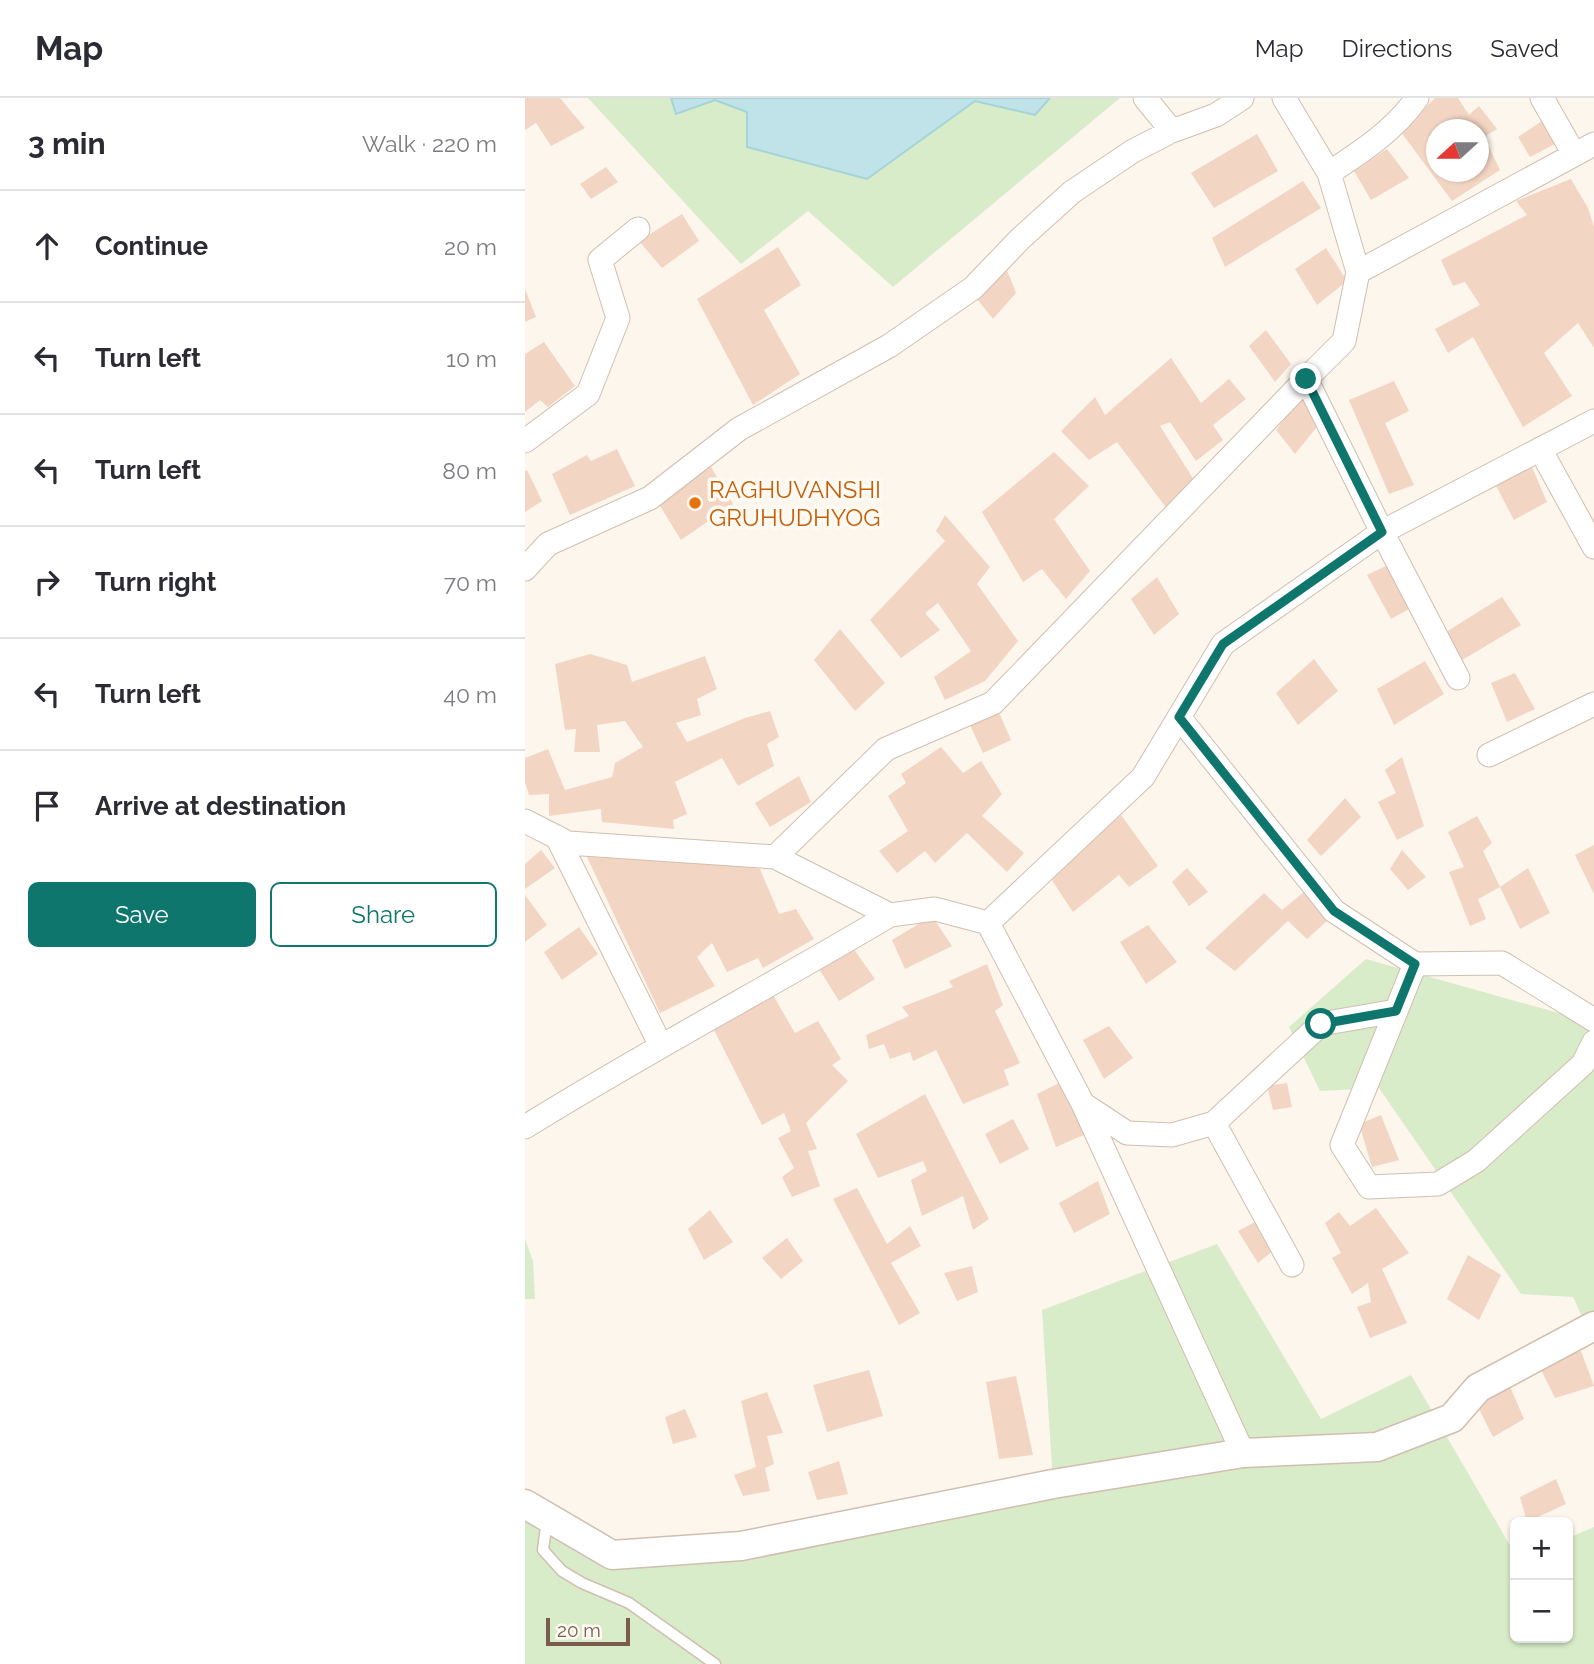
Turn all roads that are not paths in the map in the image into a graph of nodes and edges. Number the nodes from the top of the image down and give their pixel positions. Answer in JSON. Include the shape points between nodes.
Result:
{"nodes":[{"id":1,"x":1145,"y":98,"type":"edge"},
{"id":2,"x":1242,"y":98,"type":"edge"},
{"id":3,"x":1285,"y":98,"type":"edge"},
{"id":4,"x":1417,"y":98,"type":"edge"},
{"id":5,"x":1542,"y":98,"type":"edge"},
{"id":6,"x":1172,"y":131,"type":"junction"},
{"id":7,"x":1584,"y":149,"type":"edge"},
{"id":8,"x":1328,"y":173,"type":"junction"},
{"id":9,"x":638,"y":229,"type":"dead end"},
{"id":10,"x":1358,"y":272,"type":"junction"},
{"id":11,"x":1306,"y":379,"type":"junction"},
{"id":12,"x":1594,"y":421,"type":"edge"},
{"id":13,"x":525,"y":441,"type":"edge"},
{"id":14,"x":1540,"y":449,"type":"junction"},
{"id":15,"x":1382,"y":532,"type":"junction"},
{"id":16,"x":1594,"y":547,"type":"edge"},
{"id":17,"x":525,"y":569,"type":"edge"},
{"id":18,"x":1458,"y":678,"type":"dead end"},
{"id":19,"x":1594,"y":704,"type":"edge"},
{"id":20,"x":1179,"y":717,"type":"junction"},
{"id":21,"x":1489,"y":755,"type":"dead end"},
{"id":22,"x":525,"y":821,"type":"edge"},
{"id":23,"x":557,"y":837,"type":"junction"},
{"id":24,"x":775,"y":857,"type":"junction"},
{"id":25,"x":890,"y":915,"type":"junction"},
{"id":26,"x":988,"y":923,"type":"junction"},
{"id":27,"x":1415,"y":964,"type":"junction"},
{"id":28,"x":1396,"y":1011,"type":"junction"},
{"id":29,"x":1594,"y":1020,"type":"edge"},
{"id":30,"x":1594,"y":1042,"type":"edge"},
{"id":31,"x":661,"y":1046,"type":"junction"},
{"id":32,"x":1083,"y":1104,"type":"junction"},
{"id":33,"x":1214,"y":1123,"type":"junction"},
{"id":34,"x":525,"y":1127,"type":"edge"},
{"id":35,"x":1291,"y":1265,"type":"dead end"},
{"id":36,"x":1594,"y":1326,"type":"edge"},
{"id":37,"x":1243,"y":1453,"type":"junction"},
{"id":38,"x":536,"y":1511,"type":"edge"},
{"id":39,"x":715,"y":1664,"type":"edge"}],
"edges":[{"from":1,"to":6,"type":"street"},
{"from":2,"to":6,"type":"street","via":[[1216,115]]},
{"from":3,"to":8,"type":"street"},
{"from":4,"to":8,"type":"street","via":[[1407,113],[1369,146]]},
{"from":5,"to":7,"type":"street"},
{"from":6,"to":17,"type":"street","via":[[1072,192],[973,288],[889,346],[739,429],[650,498],[548,544]]},
{"from":7,"to":10,"type":"street"},
{"from":8,"to":10,"type":"street"},
{"from":9,"to":13,"type":"street","via":[[600,260],[618,318],[588,394]]},
{"from":10,"to":11,"type":"street","via":[[1344,341]]},
{"from":11,"to":15,"type":"street"},
{"from":11,"to":24,"type":"street","via":[[993,703],[886,749]]},
{"from":12,"to":14,"type":"street"},
{"from":14,"to":15,"type":"street"},
{"from":14,"to":16,"type":"street"},
{"from":15,"to":18,"type":"street"},
{"from":15,"to":20,"type":"street","via":[[1223,644]]},
{"from":19,"to":21,"type":"street"},
{"from":20,"to":26,"type":"street","via":[[1143,777]]},
{"from":20,"to":27,"type":"street","via":[[1334,911]]},
{"from":22,"to":23,"type":"street"},
{"from":23,"to":24,"type":"street","via":[[568,842]]},
{"from":23,"to":31,"type":"street"},
{"from":24,"to":25,"type":"street"},
{"from":25,"to":26,"type":"street","via":[[935,909]]},
{"from":25,"to":31,"type":"street"},
{"from":26,"to":32,"type":"street"},
{"from":27,"to":28,"type":"street"},
{"from":27,"to":29,"type":"street","via":[[1502,963]]},
{"from":28,"to":30,"type":"street","via":[[1342,1145],[1369,1187],[1439,1184],[1476,1161],[1583,1064]]},
{"from":28,"to":33,"type":"street","via":[[1321,1024]]},
{"from":31,"to":34,"type":"street"},
{"from":32,"to":33,"type":"street","via":[[1128,1133],[1172,1135]]},
{"from":32,"to":37,"type":"street"},
{"from":33,"to":35,"type":"street"},
{"from":36,"to":37,"type":"street","via":[[1478,1388],[1452,1418],[1377,1447]]},
{"from":37,"to":38,"type":"street","via":[[1053,1484],[741,1546],[612,1555]]},
{"from":38,"to":39,"type":"lane","via":[[543,1550],[562,1571],[629,1603]]}]}
